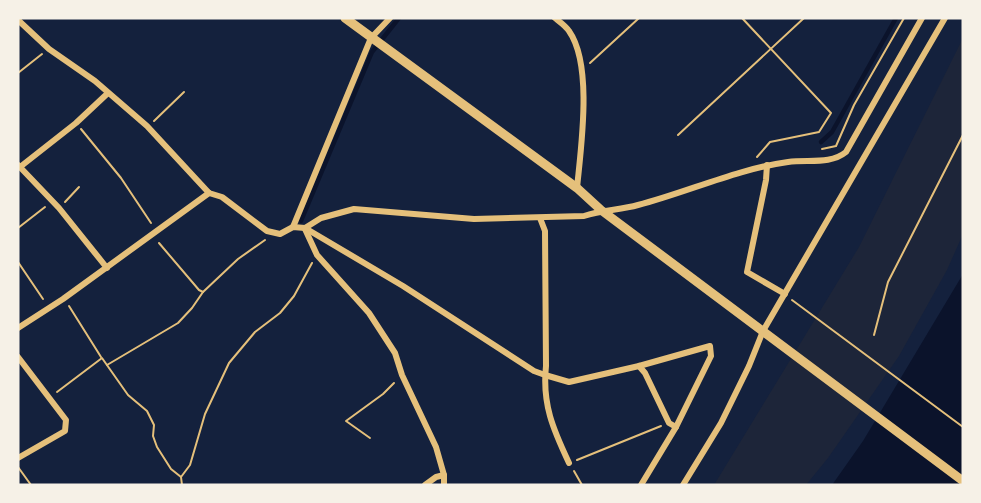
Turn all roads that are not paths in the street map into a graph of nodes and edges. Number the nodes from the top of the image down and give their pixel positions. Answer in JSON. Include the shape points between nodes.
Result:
{"nodes":[{"id":1,"x":345,"y":18,"type":"edge"},
{"id":2,"x":390,"y":18,"type":"edge"},
{"id":3,"x":555,"y":18,"type":"edge"},
{"id":4,"x":922,"y":18,"type":"edge"},
{"id":5,"x":945,"y":18,"type":"edge"},
{"id":6,"x":18,"y":20,"type":"edge"},
{"id":7,"x":376,"y":41,"type":"junction"},
{"id":8,"x":108,"y":93,"type":"junction"},
{"id":9,"x":767,"y":165,"type":"junction"},
{"id":10,"x":19,"y":166,"type":"edge"},
{"id":11,"x":577,"y":188,"type":"junction"},
{"id":12,"x":209,"y":193,"type":"junction"},
{"id":13,"x":601,"y":210,"type":"junction"},
{"id":14,"x":540,"y":218,"type":"junction"},
{"id":15,"x":293,"y":227,"type":"junction"},
{"id":16,"x":305,"y":228,"type":"junction"},
{"id":17,"x":107,"y":268,"type":"junction"},
{"id":18,"x":785,"y":294,"type":"junction"},
{"id":19,"x":18,"y":328,"type":"edge"},
{"id":20,"x":767,"y":334,"type":"junction"},
{"id":21,"x":18,"y":357,"type":"edge"},
{"id":22,"x":639,"y":366,"type":"junction"},
{"id":23,"x":545,"y":375,"type":"junction"},
{"id":24,"x":676,"y":427,"type":"junction"},
{"id":25,"x":18,"y":458,"type":"edge"},
{"id":26,"x":569,"y":463,"type":"road end"},
{"id":27,"x":444,"y":475,"type":"junction"},
{"id":28,"x":963,"y":481,"type":"edge"},
{"id":29,"x":425,"y":485,"type":"edge"},
{"id":30,"x":444,"y":485,"type":"edge"},
{"id":31,"x":641,"y":485,"type":"edge"},
{"id":32,"x":683,"y":485,"type":"edge"}],
"edges":[{"from":1,"to":7,"type":"main road"},
{"from":2,"to":7,"type":"street"},
{"from":3,"to":11,"type":"street","via":[[569,30],[582,70],[583,134]]},
{"from":4,"to":9,"type":"street","via":[[846,152],[837,160]]},
{"from":5,"to":18,"type":"street"},
{"from":6,"to":8,"type":"street"},
{"from":7,"to":11,"type":"main road"},
{"from":7,"to":15,"type":"street"},
{"from":8,"to":10,"type":"street"},
{"from":8,"to":12,"type":"street","via":[[147,126]]},
{"from":9,"to":13,"type":"street","via":[[636,206]]},
{"from":9,"to":18,"type":"street","via":[[747,272]]},
{"from":10,"to":17,"type":"street"},
{"from":11,"to":13,"type":"main road"},
{"from":12,"to":15,"type":"street","via":[[222,197],[267,231],[280,234]]},
{"from":12,"to":17,"type":"street"},
{"from":13,"to":14,"type":"street","via":[[584,216]]},
{"from":13,"to":20,"type":"main road"},
{"from":14,"to":16,"type":"street","via":[[474,219],[354,209],[321,218]]},
{"from":14,"to":23,"type":"street","via":[[545,231]]},
{"from":15,"to":16,"type":"street"},
{"from":16,"to":23,"type":"street"},
{"from":16,"to":27,"type":"street","via":[[317,255],[369,314],[395,352]]},
{"from":17,"to":19,"type":"street"},
{"from":18,"to":20,"type":"street"},
{"from":20,"to":28,"type":"main road"},
{"from":20,"to":32,"type":"street","via":[[722,423]]},
{"from":21,"to":25,"type":"street","via":[[66,420],[65,431]]},
{"from":22,"to":23,"type":"street","via":[[569,382]]},
{"from":22,"to":24,"type":"street","via":[[669,423]]},
{"from":22,"to":24,"type":"street","via":[[710,346],[711,356]]},
{"from":23,"to":26,"type":"street","via":[[554,432]]},
{"from":24,"to":31,"type":"street"},
{"from":27,"to":29,"type":"street"},
{"from":27,"to":30,"type":"street"}]}
